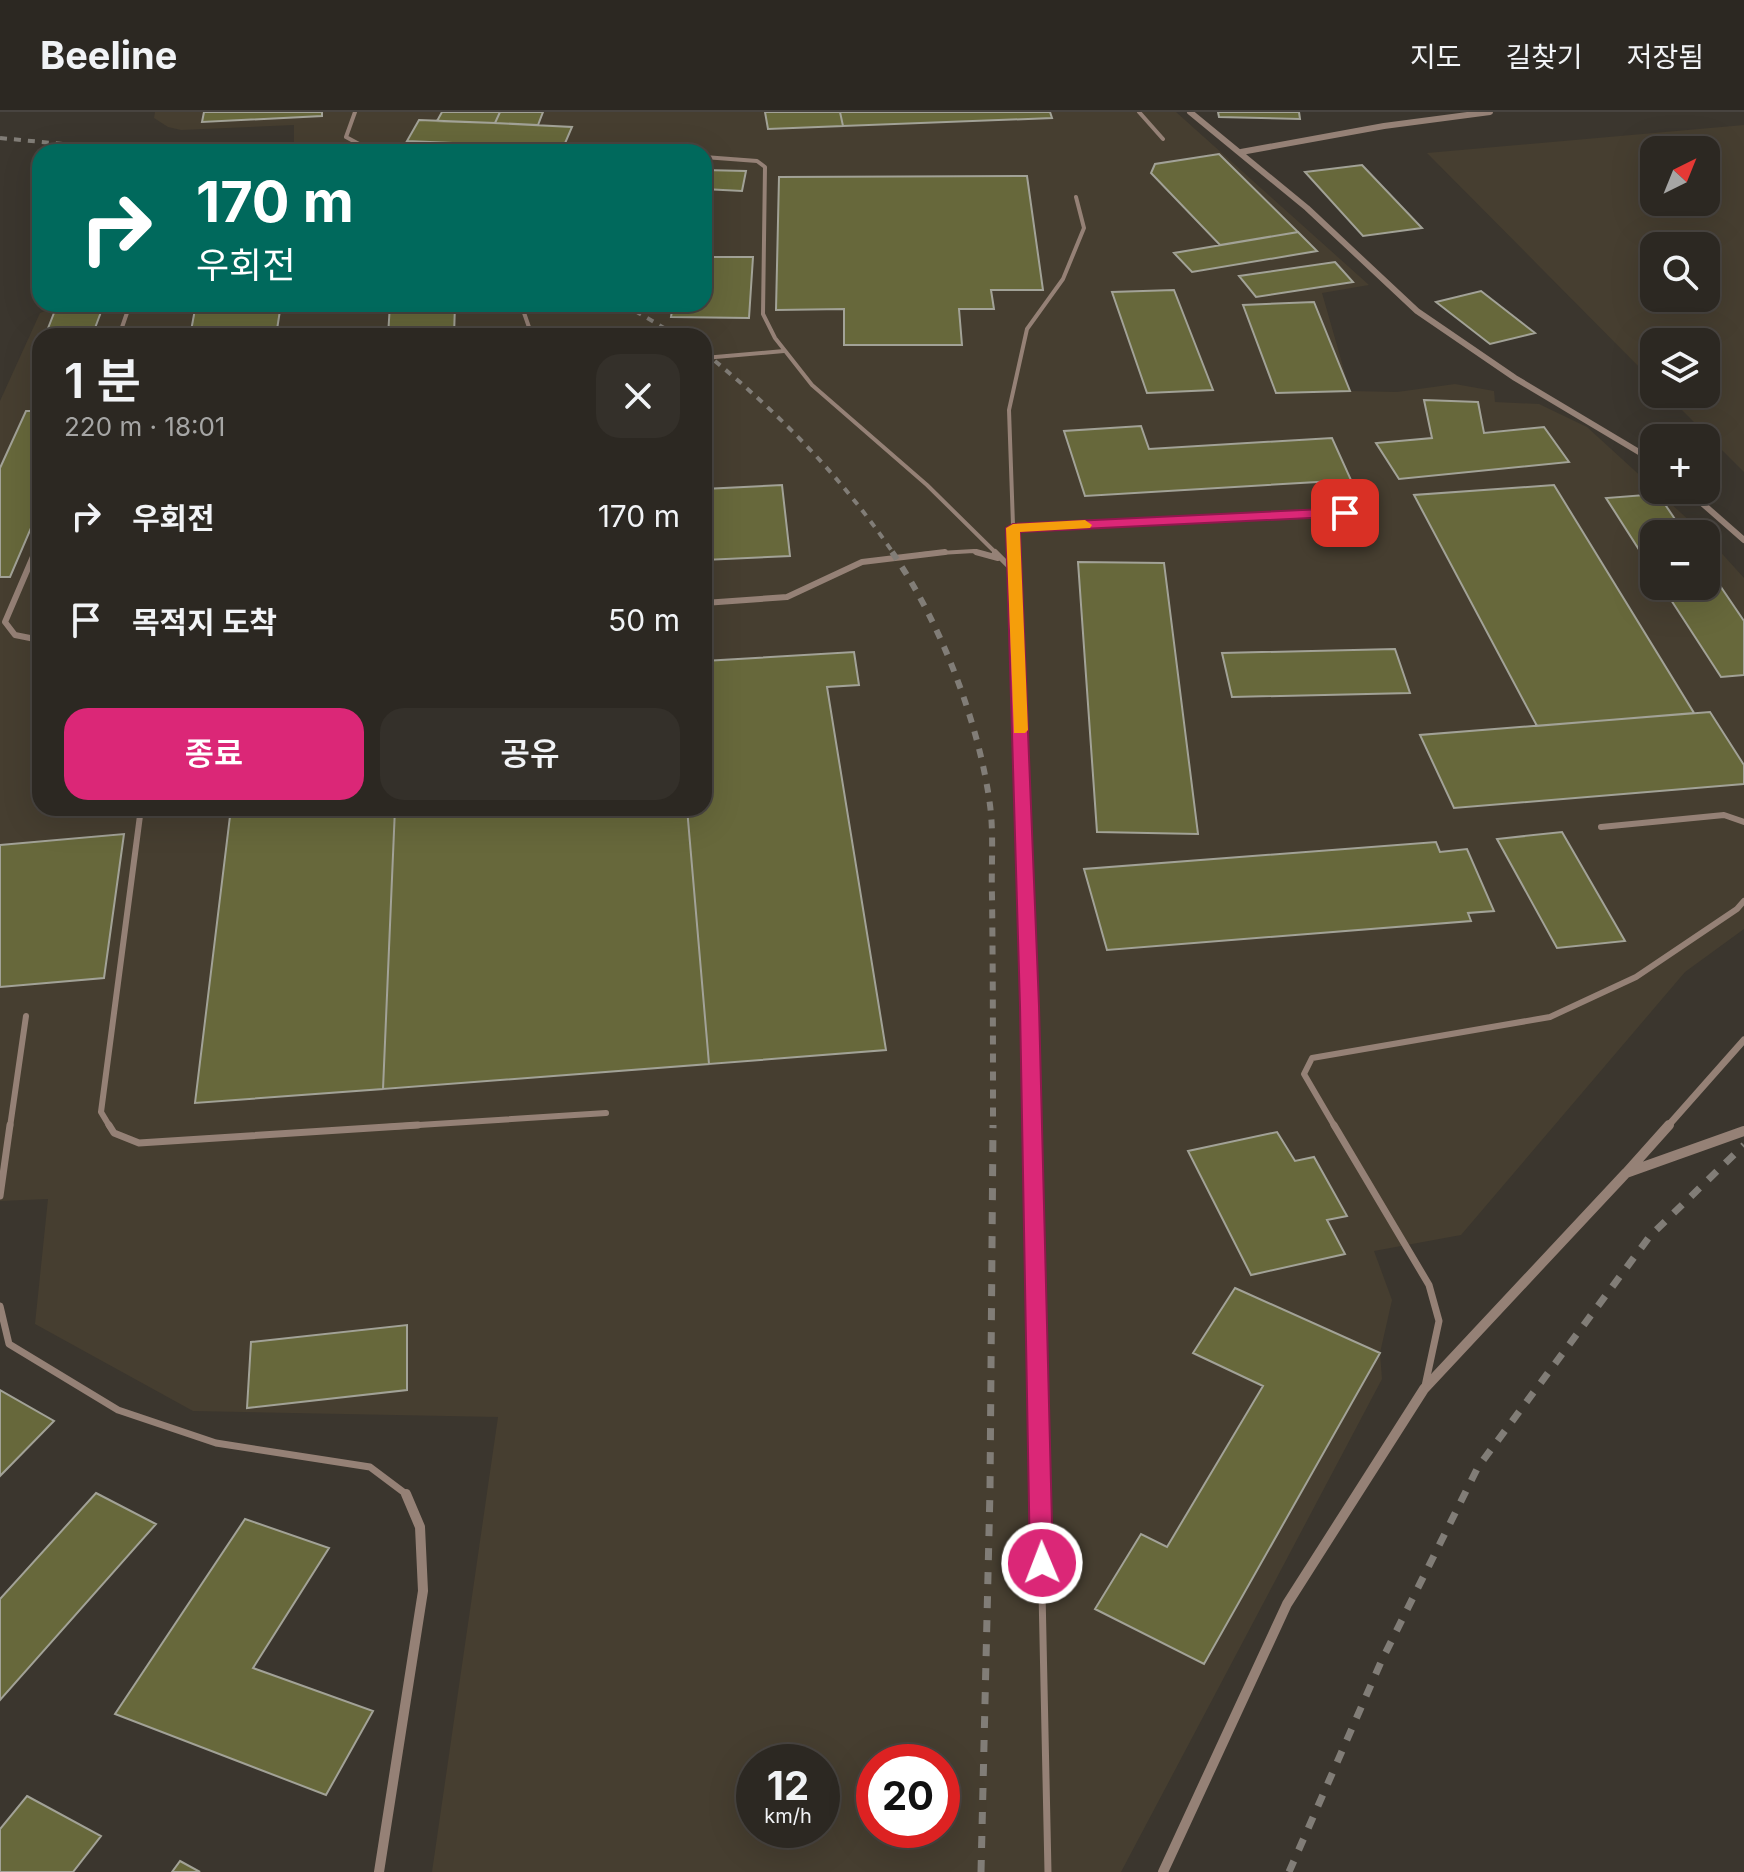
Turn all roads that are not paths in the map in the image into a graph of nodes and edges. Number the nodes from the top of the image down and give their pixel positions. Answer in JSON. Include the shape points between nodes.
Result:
{"nodes":[{"id":1,"x":355,"y":112,"type":"edge"},
{"id":2,"x":1139,"y":112,"type":"edge"},
{"id":3,"x":1190,"y":112,"type":"edge"},
{"id":4,"x":1490,"y":112,"type":"edge"},
{"id":5,"x":1163,"y":139,"type":"dead end"},
{"id":6,"x":359,"y":144,"type":"edge"},
{"id":7,"x":1241,"y":152,"type":"junction"},
{"id":8,"x":712,"y":158,"type":"edge"},
{"id":9,"x":1076,"y":197,"type":"dead end"},
{"id":10,"x":784,"y":351,"type":"junction"},
{"id":11,"x":712,"y":357,"type":"edge"},
{"id":12,"x":1640,"y":453,"type":"edge"},
{"id":13,"x":1703,"y":504,"type":"edge"},
{"id":14,"x":1345,"y":513,"type":"dead end"},
{"id":15,"x":1013,"y":528,"type":"junction"},
{"id":16,"x":1744,"y":540,"type":"edge"},
{"id":17,"x":1002,"y":559,"type":"junction"},
{"id":18,"x":32,"y":560,"type":"edge"},
{"id":19,"x":1015,"y":572,"type":"junction"},
{"id":20,"x":712,"y":602,"type":"edge"},
{"id":21,"x":32,"y":638,"type":"edge"},
{"id":22,"x":140,"y":816,"type":"edge"},
{"id":23,"x":1744,"y":822,"type":"edge"},
{"id":24,"x":1601,"y":827,"type":"dead end"},
{"id":25,"x":1744,"y":901,"type":"edge"},
{"id":26,"x":26,"y":1016,"type":"dead end"},
{"id":27,"x":1744,"y":1040,"type":"edge"},
{"id":28,"x":606,"y":1113,"type":"dead end"},
{"id":29,"x":1744,"y":1131,"type":"edge"},
{"id":30,"x":1626,"y":1173,"type":"junction"},
{"id":31,"x":0,"y":1196,"type":"edge"},
{"id":32,"x":0,"y":1306,"type":"edge"},
{"id":33,"x":1424,"y":1389,"type":"junction"},
{"id":34,"x":406,"y":1494,"type":"joint"},
{"id":35,"x":379,"y":1872,"type":"edge"},
{"id":36,"x":1048,"y":1872,"type":"edge"},
{"id":37,"x":1163,"y":1872,"type":"edge"}],
"edges":[{"from":1,"to":6,"type":"lane","via":[[346,137]]},
{"from":2,"to":5,"type":"lane"},
{"from":3,"to":7,"type":"street"},
{"from":4,"to":7,"type":"street"},
{"from":7,"to":12,"type":"street","via":[[1417,311],[1515,378]]},
{"from":8,"to":10,"type":"lane","via":[[757,161],[765,167],[763,314]]},
{"from":9,"to":15,"type":"lane","via":[[1084,228],[1063,279],[1027,329],[1009,410]]},
{"from":10,"to":11,"type":"lane"},
{"from":10,"to":17,"type":"lane","via":[[813,386],[927,484]]},
{"from":13,"to":16,"type":"street"},
{"from":14,"to":15,"type":"lane"},
{"from":15,"to":19,"type":"lane"},
{"from":17,"to":19,"type":"lane"},
{"from":17,"to":20,"type":"lane","via":[[974,551],[862,562],[787,597]]},
{"from":18,"to":21,"type":"lane","via":[[5,622],[15,635]]},
{"from":19,"to":36,"type":"lane"},
{"from":22,"to":28,"type":"lane","via":[[101,1112],[114,1133],[139,1143]]},
{"from":23,"to":24,"type":"lane","via":[[1724,815]]},
{"from":25,"to":33,"type":"lane","via":[[1636,977],[1550,1017],[1312,1058],[1304,1074],[1429,1285],[1439,1321]]},
{"from":26,"to":31,"type":"lane"},
{"from":27,"to":30,"type":"street"},
{"from":29,"to":30,"type":"street"},
{"from":30,"to":33,"type":"street"},
{"from":32,"to":34,"type":"lane","via":[[9,1344],[118,1410],[216,1443],[370,1467]]},
{"from":33,"to":37,"type":"street","via":[[1287,1604]]},
{"from":34,"to":35,"type":"street","via":[[420,1527],[423,1591]]}]}
